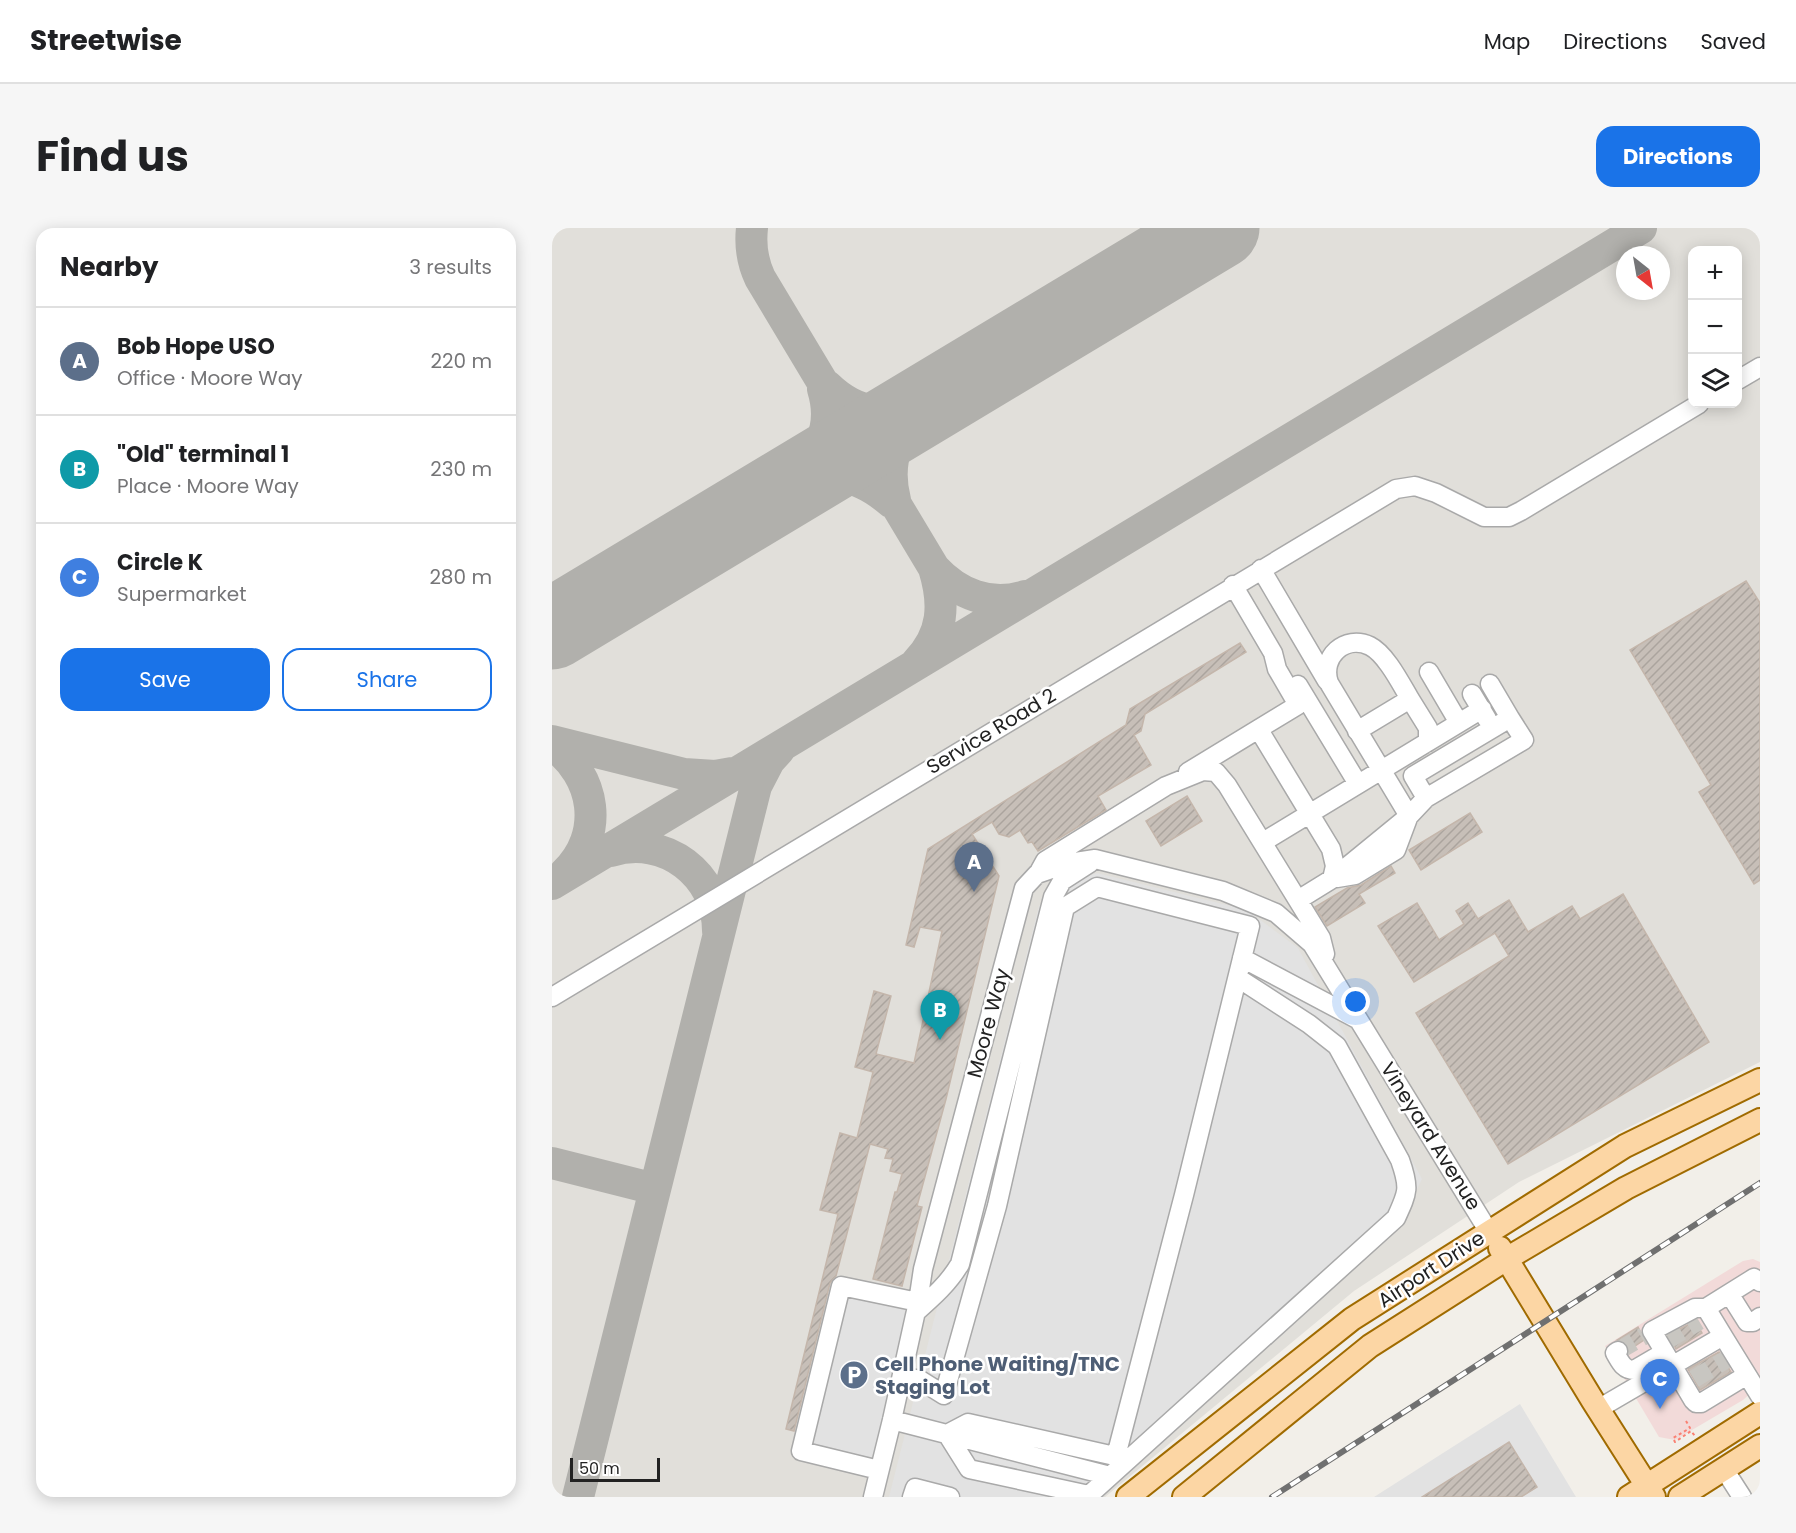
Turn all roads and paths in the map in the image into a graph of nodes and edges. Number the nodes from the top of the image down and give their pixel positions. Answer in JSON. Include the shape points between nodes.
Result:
{"nodes":[{"id":1,"x":1760,"y":367,"type":"edge"},
{"id":2,"x":1742,"y":377,"type":"edge"},
{"id":3,"x":1692,"y":408,"type":"edge"},
{"id":4,"x":1261,"y":568,"type":"junction"},
{"id":5,"x":1233,"y":585,"type":"junction"},
{"id":6,"x":1273,"y":653,"type":"junction"},
{"id":7,"x":1429,"y":672,"type":"dead end"},
{"id":8,"x":1329,"y":683,"type":"junction"},
{"id":9,"x":1490,"y":684,"type":"dead end"},
{"id":10,"x":1472,"y":694,"type":"dead end"},
{"id":11,"x":1410,"y":699,"type":"junction"},
{"id":12,"x":1482,"y":710,"type":"junction"},
{"id":13,"x":1510,"y":718,"type":"junction"},
{"id":14,"x":1459,"y":723,"type":"junction"},
{"id":15,"x":1493,"y":728,"type":"junction"},
{"id":16,"x":1258,"y":730,"type":"junction"},
{"id":17,"x":1357,"y":731,"type":"junction"},
{"id":18,"x":1428,"y":742,"type":"junction"},
{"id":19,"x":1381,"y":770,"type":"junction"},
{"id":20,"x":1358,"y":784,"type":"junction"},
{"id":21,"x":1166,"y":786,"type":"junction"},
{"id":22,"x":1426,"y":798,"type":"junction"},
{"id":23,"x":1310,"y":813,"type":"junction"},
{"id":24,"x":1409,"y":816,"type":"junction"},
{"id":25,"x":1263,"y":842,"type":"junction"},
{"id":26,"x":1095,"y":859,"type":"junction"},
{"id":27,"x":1037,"y":874,"type":"junction"},
{"id":28,"x":1332,"y":879,"type":"junction"},
{"id":29,"x":1298,"y":900,"type":"junction"},
{"id":30,"x":1242,"y":958,"type":"junction"},
{"id":31,"x":1329,"y":971,"type":"junction"},
{"id":32,"x":1238,"y":978,"type":"junction"},
{"id":33,"x":552,"y":996,"type":"edge"},
{"id":34,"x":1359,"y":1020,"type":"junction"},
{"id":35,"x":1760,"y":1080,"type":"edge"},
{"id":36,"x":1760,"y":1120,"type":"edge"},
{"id":37,"x":1489,"y":1232,"type":"junction"},
{"id":38,"x":1508,"y":1258,"type":"junction"},
{"id":39,"x":1760,"y":1282,"type":"edge"},
{"id":40,"x":1730,"y":1295,"type":"junction"},
{"id":41,"x":917,"y":1307,"type":"junction"},
{"id":42,"x":1705,"y":1315,"type":"junction"},
{"id":43,"x":1760,"y":1317,"type":"edge"},
{"id":44,"x":1723,"y":1336,"type":"junction"},
{"id":45,"x":1659,"y":1345,"type":"junction"},
{"id":46,"x":1618,"y":1351,"type":"dead end"},
{"id":47,"x":1747,"y":1375,"type":"junction"},
{"id":48,"x":902,"y":1376,"type":"junction"},
{"id":49,"x":1760,"y":1396,"type":"edge"},
{"id":50,"x":1598,"y":1409,"type":"junction"},
{"id":51,"x":1760,"y":1413,"type":"edge"},
{"id":52,"x":892,"y":1420,"type":"junction"},
{"id":53,"x":1686,"y":1421,"type":"dead end"},
{"id":54,"x":947,"y":1434,"type":"junction"},
{"id":55,"x":1695,"y":1436,"type":"dead end"},
{"id":56,"x":1760,"y":1446,"type":"edge"},
{"id":57,"x":1724,"y":1469,"type":"junction"},
{"id":58,"x":879,"y":1470,"type":"junction"},
{"id":59,"x":1106,"y":1477,"type":"edge"},
{"id":60,"x":1643,"y":1493,"type":"edge"},
{"id":61,"x":873,"y":1497,"type":"edge"},
{"id":62,"x":912,"y":1497,"type":"edge"},
{"id":63,"x":950,"y":1497,"type":"edge"},
{"id":64,"x":1051,"y":1497,"type":"edge"},
{"id":65,"x":1128,"y":1497,"type":"edge"},
{"id":66,"x":1184,"y":1497,"type":"edge"},
{"id":67,"x":1680,"y":1497,"type":"edge"},
{"id":68,"x":1742,"y":1497,"type":"edge"}],
"edges":[{"from":1,"to":2,"type":"street"},
{"from":3,"to":4,"type":"street","name":"Service Road 2","via":[[1509,517],[1484,518],[1415,486],[1396,489]]},
{"from":4,"to":5,"type":"street","name":"Service Road 2"},
{"from":4,"to":8,"type":"street"},
{"from":5,"to":6,"type":"street"},
{"from":5,"to":33,"type":"street","name":"Service Road 2"},
{"from":6,"to":16,"type":"street","via":[[1277,669],[1299,705]]},
{"from":6,"to":20,"type":"street","via":[[1285,663]]},
{"from":7,"to":14,"type":"street"},
{"from":8,"to":11,"type":"street","via":[[1327,664],[1333,653],[1359,643],[1381,654]]},
{"from":8,"to":17,"type":"street"},
{"from":9,"to":13,"type":"street"},
{"from":10,"to":12,"type":"street"},
{"from":11,"to":17,"type":"street"},
{"from":11,"to":18,"type":"street","via":[[1428,728]]},
{"from":12,"to":14,"type":"street"},
{"from":12,"to":15,"type":"street"},
{"from":13,"to":15,"type":"street"},
{"from":13,"to":22,"type":"street","via":[[1524,740]]},
{"from":14,"to":18,"type":"street"},
{"from":15,"to":22,"type":"street","via":[[1413,776]]},
{"from":16,"to":21,"type":"street"},
{"from":16,"to":23,"type":"street"},
{"from":17,"to":19,"type":"street"},
{"from":18,"to":19,"type":"street"},
{"from":19,"to":20,"type":"street"},
{"from":19,"to":24,"type":"street"},
{"from":20,"to":23,"type":"street"},
{"from":21,"to":25,"type":"street","via":[[1203,771],[1216,772]]},
{"from":21,"to":27,"type":"street","name":"Moore Way","via":[[1045,861]]},
{"from":22,"to":24,"type":"street"},
{"from":23,"to":25,"type":"street"},
{"from":23,"to":28,"type":"street","via":[[1331,849],[1335,866]]},
{"from":24,"to":28,"type":"street","via":[[1396,850],[1355,875]]},
{"from":25,"to":29,"type":"street"},
{"from":26,"to":27,"type":"street"},
{"from":26,"to":31,"type":"street","via":[[1222,891],[1276,913],[1312,944]]},
{"from":26,"to":41,"type":"street","via":[[1062,880],[1053,897],[960,1264],[945,1286]]},
{"from":27,"to":41,"type":"street","name":"Moore Way","via":[[1024,888],[923,1269]]},
{"from":28,"to":29,"type":"street"},
{"from":29,"to":31,"type":"street","via":[[1321,938]]},
{"from":30,"to":32,"type":"street"},
{"from":30,"to":34,"type":"street"},
{"from":30,"to":48,"type":"street","via":[[1250,926],[1097,887],[1065,907],[997,1206],[944,1395],[920,1380]]},
{"from":31,"to":34,"type":"street","name":"Vineyard Avenue"},
{"from":32,"to":59,"type":"street","via":[[1184,1195]]},
{"from":32,"to":59,"type":"street","via":[[1337,1046],[1400,1160],[1406,1177],[1406,1195],[1395,1218]]},
{"from":34,"to":37,"type":"street","name":"Vineyard Avenue"},
{"from":35,"to":37,"type":"main road","name":"Airport Drive","via":[[1625,1146]]},
{"from":36,"to":38,"type":"main road","name":"Airport Drive","via":[[1626,1188]]},
{"from":37,"to":38,"type":"main road","name":"Vineyard Avenue"},
{"from":37,"to":65,"type":"main road","name":"Airport Drive","via":[[1352,1319]]},
{"from":38,"to":50,"type":"main road","name":"Vineyard Avenue"},
{"from":38,"to":66,"type":"main road","name":"Airport Drive","via":[[1370,1346]]},
{"from":39,"to":40,"type":"street","via":[[1755,1278]]},
{"from":40,"to":42,"type":"street"},
{"from":40,"to":43,"type":"street","via":[[1747,1322]]},
{"from":41,"to":48,"type":"street","name":"Moore Way"},
{"from":41,"to":58,"type":"street","via":[[889,1296],[841,1286],[801,1451]]},
{"from":42,"to":44,"type":"street"},
{"from":42,"to":45,"type":"street","via":[[1695,1308]]},
{"from":44,"to":45,"type":"street"},
{"from":44,"to":47,"type":"street","via":[[1731,1357]]},
{"from":45,"to":46,"type":"street","via":[[1634,1370],[1625,1368],[1615,1353]]},
{"from":45,"to":47,"type":"street","via":[[1689,1382],[1696,1403]]},
{"from":45,"to":50,"type":"street"},
{"from":47,"to":49,"type":"street"},
{"from":48,"to":52,"type":"street","name":"Moore Way"},
{"from":50,"to":60,"type":"main road","name":"Vineyard Avenue"},
{"from":51,"to":60,"type":"main road"},
{"from":52,"to":54,"type":"street"},
{"from":52,"to":58,"type":"street","name":"Moore Way"},
{"from":53,"to":55,"type":"path","via":[[1690,1428],[1673,1438],[1675,1442],[1692,1431]]},
{"from":54,"to":59,"type":"street"},
{"from":54,"to":59,"type":"street","via":[[969,1469]]},
{"from":54,"to":64,"type":"street","via":[[963,1475]]},
{"from":56,"to":57,"type":"main road"},
{"from":57,"to":67,"type":"main road"},
{"from":57,"to":68,"type":"street"},
{"from":58,"to":61,"type":"street","name":"Moore Way"},
{"from":62,"to":63,"type":"street","via":[[915,1488]]}]}
